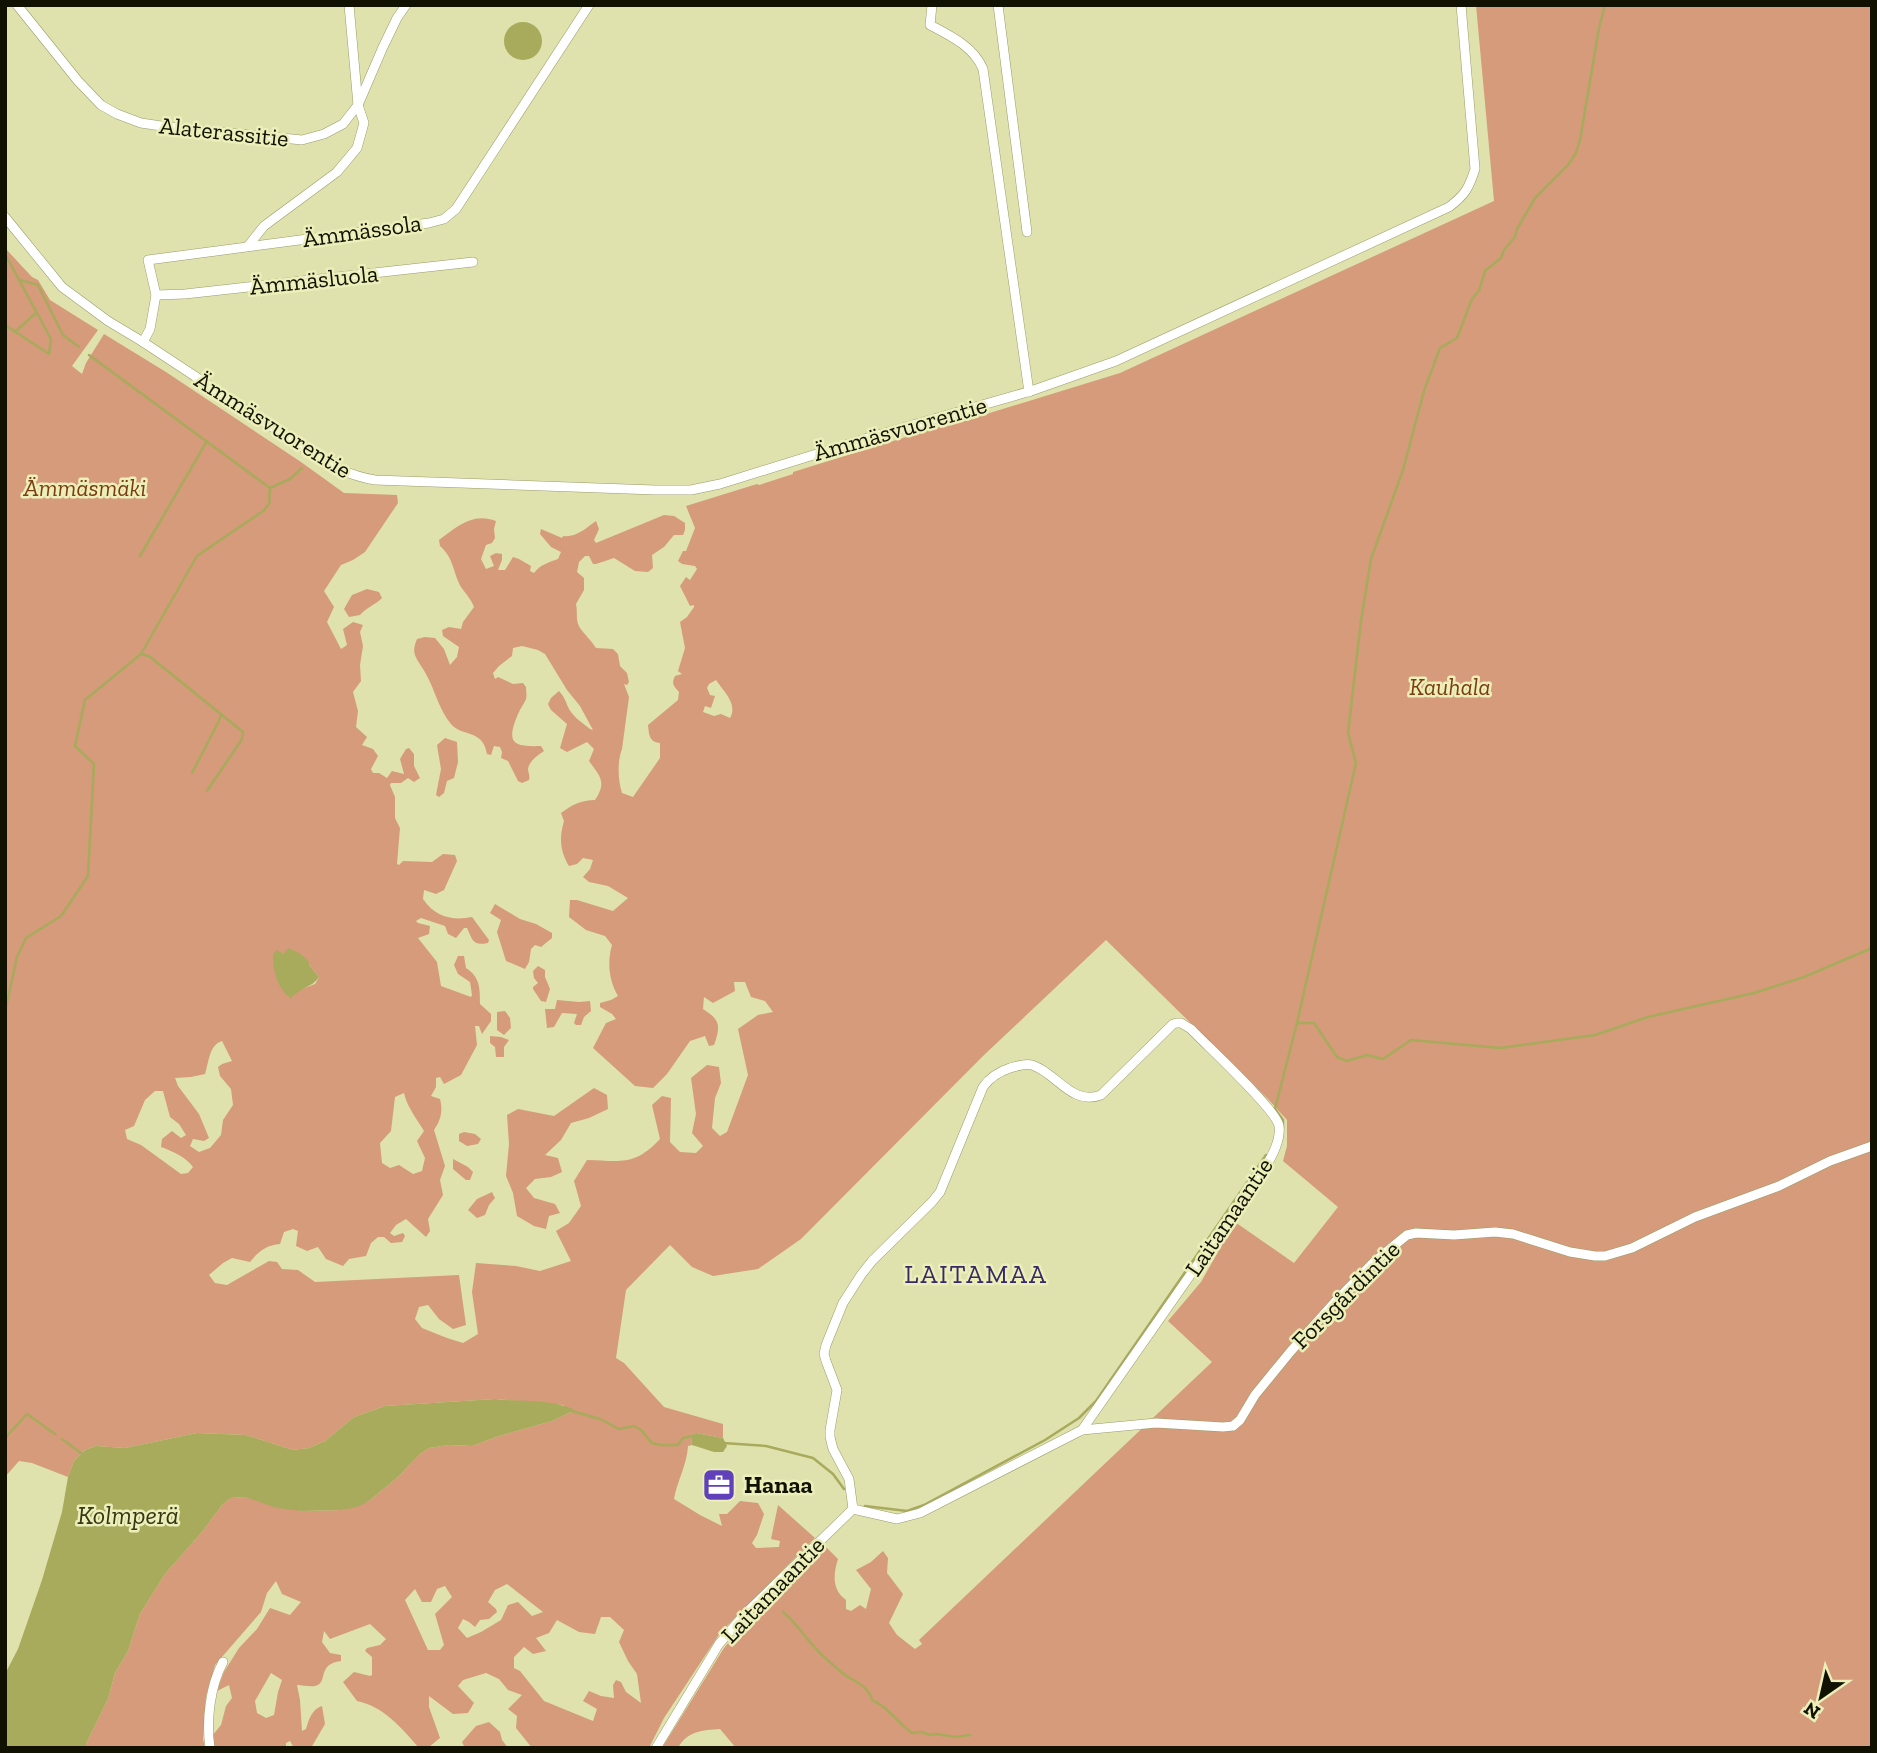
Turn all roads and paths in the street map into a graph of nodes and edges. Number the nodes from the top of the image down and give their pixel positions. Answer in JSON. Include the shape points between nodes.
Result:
{"nodes":[{"id":1,"x":16,"y":5,"type":"edge"},
{"id":2,"x":349,"y":5,"type":"edge"},
{"id":3,"x":406,"y":5,"type":"edge"},
{"id":4,"x":589,"y":5,"type":"edge"},
{"id":5,"x":932,"y":5,"type":"edge"},
{"id":6,"x":998,"y":5,"type":"edge"},
{"id":7,"x":1461,"y":5,"type":"edge"},
{"id":8,"x":358,"y":105,"type":"junction"},
{"id":9,"x":5,"y":217,"type":"edge"},
{"id":10,"x":1027,"y":232,"type":"dead end"},
{"id":11,"x":248,"y":246,"type":"junction"},
{"id":12,"x":473,"y":262,"type":"dead end"},
{"id":13,"x":156,"y":295,"type":"junction"},
{"id":14,"x":143,"y":342,"type":"junction"},
{"id":15,"x":1029,"y":392,"type":"junction"},
{"id":16,"x":1872,"y":1146,"type":"edge"},
{"id":17,"x":1082,"y":1430,"type":"junction"},
{"id":18,"x":853,"y":1509,"type":"junction"},
{"id":19,"x":223,"y":1662,"type":"dead end"},
{"id":20,"x":210,"y":1748,"type":"edge"},
{"id":21,"x":656,"y":1748,"type":"edge"}],
"edges":[{"from":1,"to":8,"type":"street","name":"Alaterassitie","via":[[101,105],[141,123],[302,140],[343,124]]},
{"from":2,"to":8,"type":"street"},
{"from":3,"to":8,"type":"street","name":"Alaterassitie"},
{"from":4,"to":11,"type":"street","name":"Ämmässola","via":[[456,209],[444,219]]},
{"from":5,"to":15,"type":"street","via":[[930,25],[971,50],[983,69]]},
{"from":6,"to":10,"type":"street"},
{"from":7,"to":15,"type":"street","name":"Ämmäsvuorentie","via":[[1475,169],[1463,197],[1116,361]]},
{"from":8,"to":11,"type":"street","via":[[364,123],[357,148],[337,172],[270,222]]},
{"from":9,"to":14,"type":"street","name":"Ämmäsvuorentie","via":[[62,287]]},
{"from":11,"to":13,"type":"street","name":"Ämmässola","via":[[148,260]]},
{"from":12,"to":13,"type":"street","name":"Ämmäsluola"},
{"from":13,"to":14,"type":"street"},
{"from":14,"to":15,"type":"street","name":"Ämmäsvuorentie","via":[[339,470],[375,480],[691,490]]},
{"from":16,"to":17,"type":"street","name":"Forsgårdintie","via":[[1605,1256],[1570,1252],[1513,1234],[1407,1235],[1374,1262],[1290,1351],[1233,1426],[1156,1423]]},
{"from":17,"to":18,"type":"street","name":"Laitamaantie","via":[[920,1513],[897,1519]]},
{"from":17,"to":18,"type":"street","name":"Laitamaantie","via":[[1265,1168],[1279,1135],[1273,1113],[1181,1023],[1173,1024],[1094,1098],[1072,1093],[1027,1065],[996,1074],[983,1087],[940,1192],[856,1282],[826,1345],[824,1354],[837,1390],[830,1437],[849,1479]]},
{"from":18,"to":21,"type":"street","name":"Laitamaantie","via":[[719,1644]]},
{"from":19,"to":20,"type":"street","via":[[209,1717]]}]}
